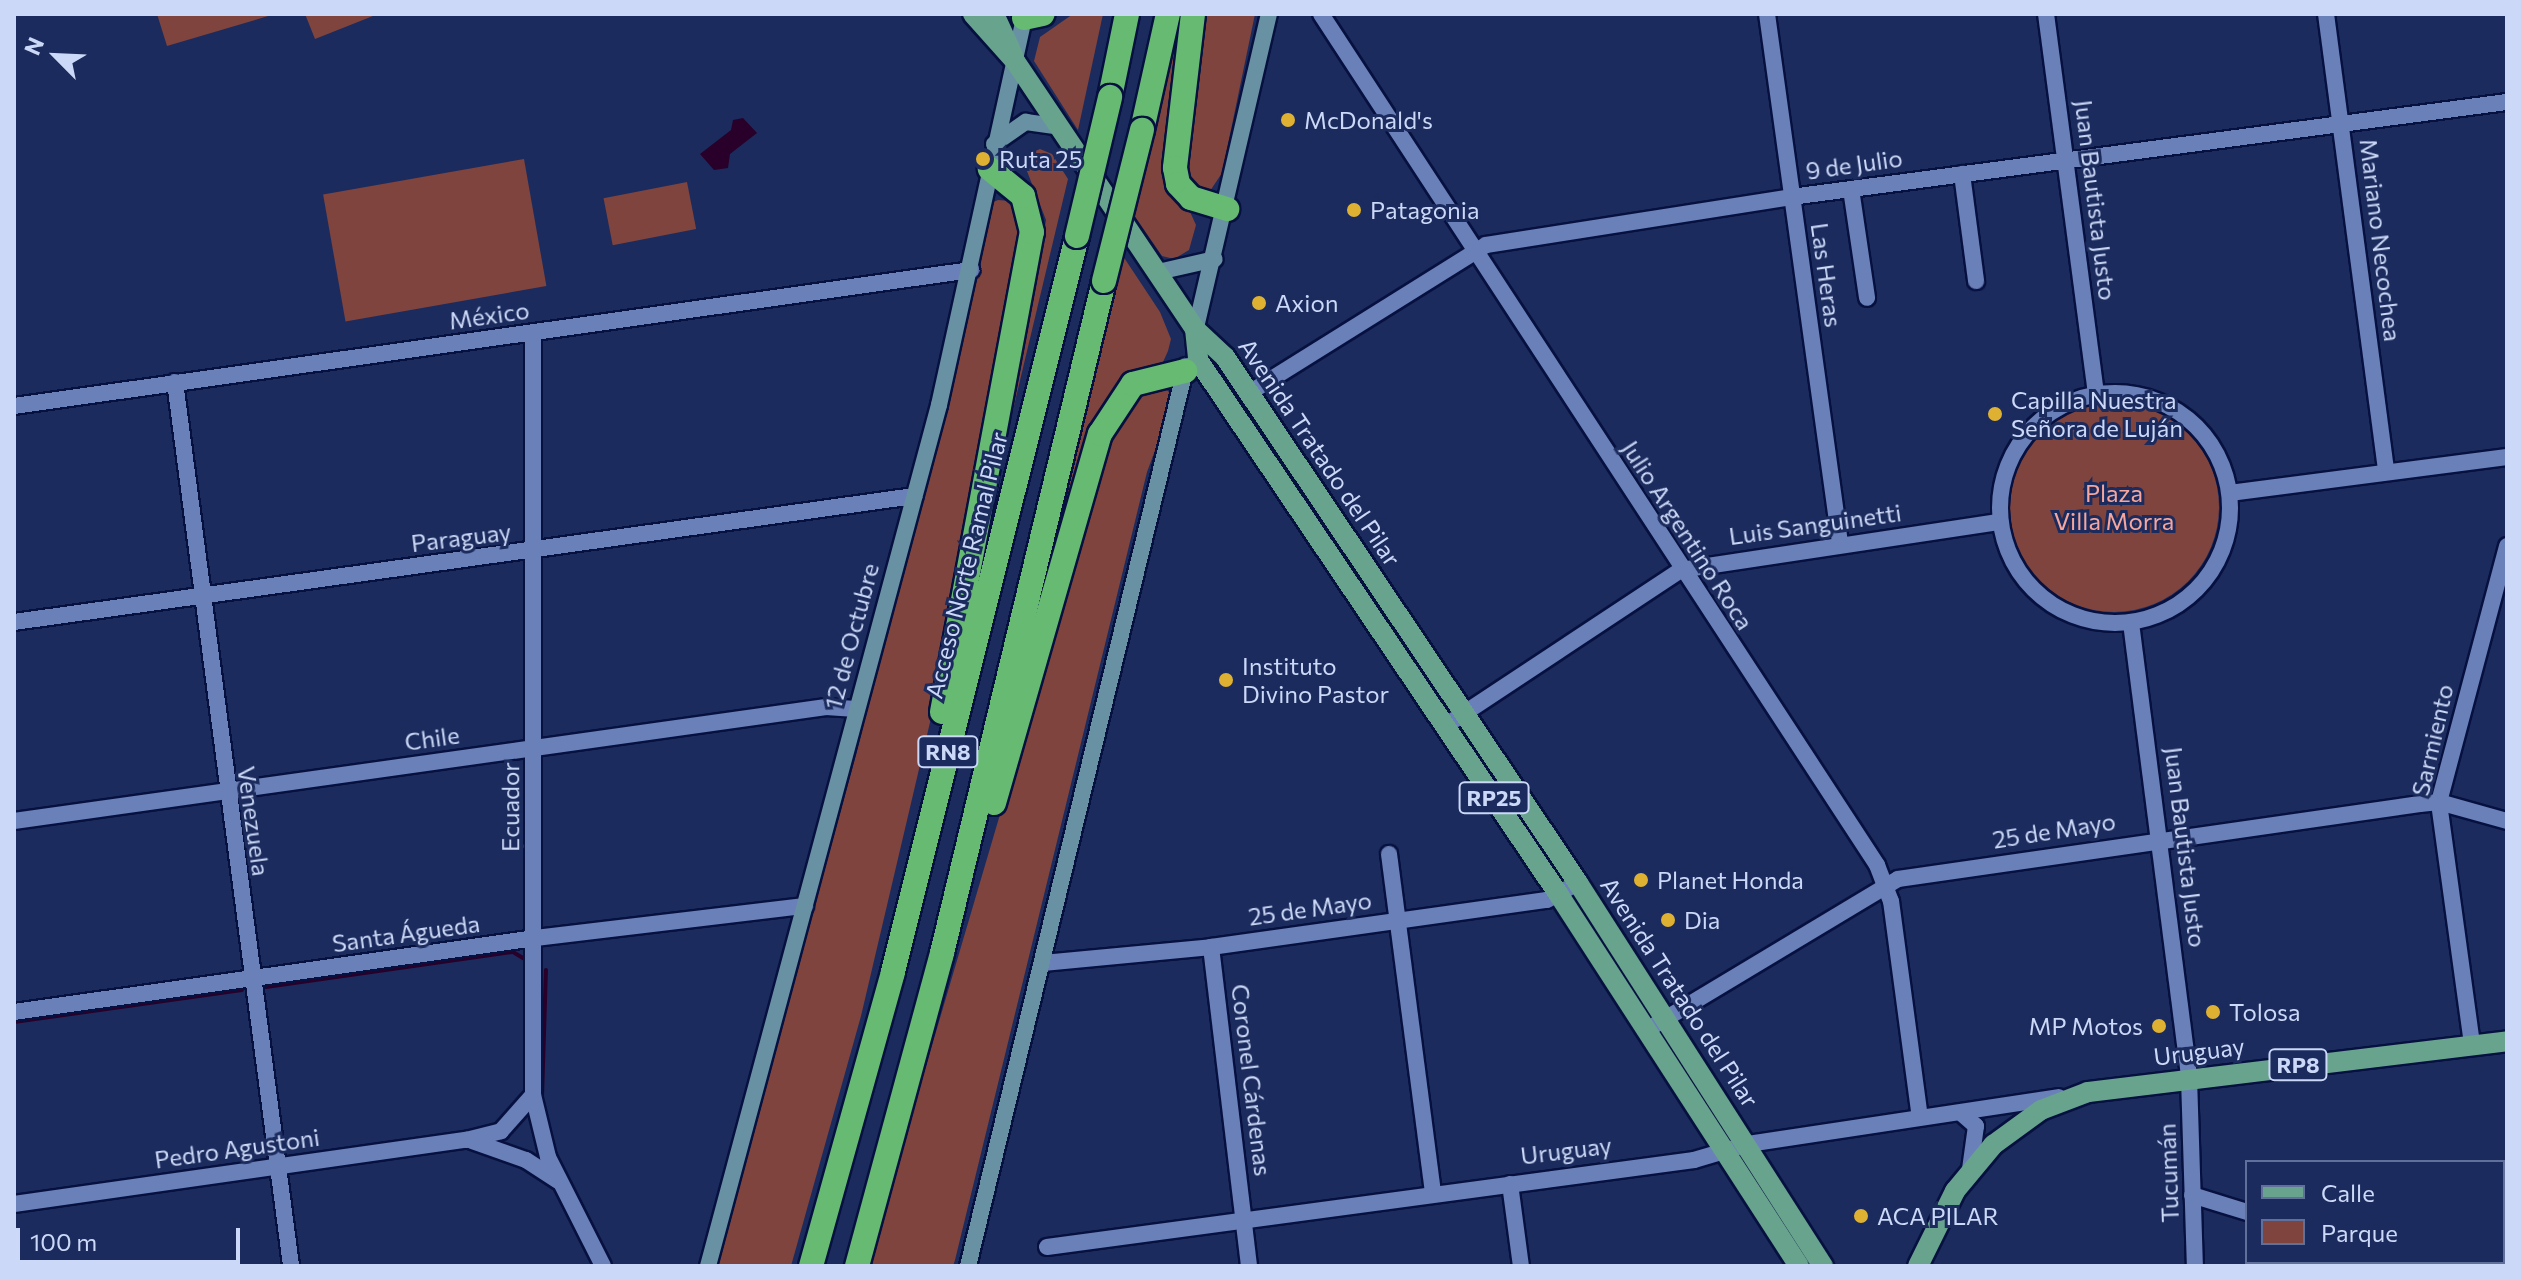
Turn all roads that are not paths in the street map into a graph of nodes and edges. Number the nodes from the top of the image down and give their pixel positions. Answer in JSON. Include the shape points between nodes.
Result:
{"nodes":[{"id":1,"x":973,"y":14,"type":"edge"},
{"id":2,"x":994,"y":14,"type":"edge"},
{"id":3,"x":1127,"y":14,"type":"edge"},
{"id":4,"x":1168,"y":14,"type":"edge"},
{"id":5,"x":1193,"y":14,"type":"edge"},
{"id":6,"x":1269,"y":14,"type":"edge"},
{"id":7,"x":1321,"y":14,"type":"edge"},
{"id":8,"x":1767,"y":14,"type":"edge"},
{"id":9,"x":2046,"y":14,"type":"edge"},
{"id":10,"x":2326,"y":14,"type":"edge"},
{"id":11,"x":1030,"y":15,"type":"edge"},
{"id":12,"x":1015,"y":61,"type":"junction"},
{"id":13,"x":2507,"y":102,"type":"edge"},
{"id":14,"x":2342,"y":123,"type":"junction"},
{"id":15,"x":1060,"y":127,"type":"junction"},
{"id":16,"x":994,"y":144,"type":"junction"},
{"id":17,"x":2067,"y":159,"type":"junction"},
{"id":18,"x":990,"y":169,"type":"junction"},
{"id":19,"x":1962,"y":174,"type":"junction"},
{"id":20,"x":1851,"y":189,"type":"junction"},
{"id":21,"x":1791,"y":197,"type":"junction"},
{"id":22,"x":1227,"y":209,"type":"junction"},
{"id":23,"x":1476,"y":250,"type":"junction"},
{"id":24,"x":1215,"y":259,"type":"junction"},
{"id":25,"x":971,"y":270,"type":"junction"},
{"id":26,"x":1158,"y":272,"type":"junction"},
{"id":27,"x":1976,"y":281,"type":"dead end"},
{"id":28,"x":1867,"y":298,"type":"dead end"},
{"id":29,"x":1195,"y":329,"type":"junction"},
{"id":30,"x":533,"y":333,"type":"junction"},
{"id":31,"x":1185,"y":371,"type":"junction"},
{"id":32,"x":175,"y":382,"type":"junction"},
{"id":33,"x":1249,"y":393,"type":"junction"},
{"id":34,"x":2096,"y":393,"type":"junction"},
{"id":35,"x":14,"y":406,"type":"edge"},
{"id":36,"x":2507,"y":457,"type":"edge"},
{"id":37,"x":2386,"y":472,"type":"junction"},
{"id":38,"x":2230,"y":493,"type":"junction"},
{"id":39,"x":914,"y":496,"type":"junction"},
{"id":40,"x":2000,"y":522,"type":"junction"},
{"id":41,"x":1840,"y":543,"type":"junction"},
{"id":42,"x":2507,"y":546,"type":"edge"},
{"id":43,"x":536,"y":552,"type":"junction"},
{"id":44,"x":1681,"y":570,"type":"junction"},
{"id":45,"x":199,"y":596,"type":"junction"},
{"id":46,"x":14,"y":622,"type":"edge"},
{"id":47,"x":2131,"y":623,"type":"junction"},
{"id":48,"x":856,"y":709,"type":"junction"},
{"id":49,"x":1465,"y":713,"type":"junction"},
{"id":50,"x":1445,"y":726,"type":"junction"},
{"id":51,"x":534,"y":748,"type":"junction"},
{"id":52,"x":225,"y":790,"type":"junction"},
{"id":53,"x":2439,"y":802,"type":"junction"},
{"id":54,"x":14,"y":821,"type":"edge"},
{"id":55,"x":2507,"y":821,"type":"edge"},
{"id":56,"x":2162,"y":838,"type":"junction"},
{"id":57,"x":1389,"y":854,"type":"dead end"},
{"id":58,"x":1886,"y":882,"type":"junction"},
{"id":59,"x":1578,"y":883,"type":"junction"},
{"id":60,"x":1559,"y":895,"type":"junction"},
{"id":61,"x":805,"y":906,"type":"junction"},
{"id":62,"x":1397,"y":920,"type":"junction"},
{"id":63,"x":535,"y":938,"type":"junction"},
{"id":64,"x":1211,"y":947,"type":"junction"},
{"id":65,"x":942,"y":953,"type":"junction"},
{"id":66,"x":1043,"y":963,"type":"junction"},
{"id":67,"x":893,"y":972,"type":"junction"},
{"id":68,"x":252,"y":979,"type":"junction"},
{"id":69,"x":14,"y":1012,"type":"edge"},
{"id":70,"x":1665,"y":1018,"type":"junction"},
{"id":71,"x":1647,"y":1030,"type":"junction"},
{"id":72,"x":2507,"y":1041,"type":"edge"},
{"id":73,"x":2472,"y":1044,"type":"junction"},
{"id":74,"x":2189,"y":1078,"type":"junction"},
{"id":75,"x":2088,"y":1092,"type":"junction"},
{"id":76,"x":533,"y":1095,"type":"junction"},
{"id":77,"x":1961,"y":1113,"type":"junction"},
{"id":78,"x":1920,"y":1117,"type":"junction"},
{"id":79,"x":511,"y":1121,"type":"junction"},
{"id":80,"x":540,"y":1131,"type":"junction"},
{"id":81,"x":466,"y":1140,"type":"junction"},
{"id":82,"x":1738,"y":1147,"type":"junction"},
{"id":83,"x":513,"y":1154,"type":"junction"},
{"id":84,"x":278,"y":1166,"type":"junction"},
{"id":85,"x":1970,"y":1169,"type":"junction"},
{"id":86,"x":561,"y":1184,"type":"junction"},
{"id":87,"x":1510,"y":1184,"type":"junction"},
{"id":88,"x":1433,"y":1193,"type":"junction"},
{"id":89,"x":2192,"y":1195,"type":"junction"},
{"id":90,"x":14,"y":1204,"type":"edge"},
{"id":91,"x":2245,"y":1211,"type":"edge"},
{"id":92,"x":1246,"y":1219,"type":"junction"},
{"id":93,"x":1047,"y":1247,"type":"dead end"},
{"id":94,"x":291,"y":1266,"type":"edge"},
{"id":95,"x":603,"y":1266,"type":"edge"},
{"id":96,"x":708,"y":1266,"type":"edge"},
{"id":97,"x":808,"y":1266,"type":"edge"},
{"id":98,"x":857,"y":1266,"type":"edge"},
{"id":99,"x":968,"y":1266,"type":"edge"},
{"id":100,"x":1249,"y":1266,"type":"edge"},
{"id":101,"x":1521,"y":1266,"type":"edge"},
{"id":102,"x":1799,"y":1266,"type":"edge"},
{"id":103,"x":1823,"y":1266,"type":"edge"},
{"id":104,"x":1918,"y":1266,"type":"edge"},
{"id":105,"x":2195,"y":1266,"type":"edge"}],
"edges":[{"from":1,"to":12,"type":"main road","number":"RP25"},
{"from":2,"to":12,"type":"main road","number":"RP25"},
{"from":3,"to":67,"type":"highway","name":"Acceso Norte Ramal Pilar","number":"RN8","bridge":true,"via":[[1077,236]]},
{"from":4,"to":65,"type":"highway","number":"RN8","bridge":true},
{"from":5,"to":22,"type":"highway","via":[[1175,168],[1178,184],[1191,198]]},
{"from":6,"to":22,"type":"street"},
{"from":7,"to":23,"type":"street","name":"Julio Argentino Roca"},
{"from":8,"to":21,"type":"street","name":"Las Heras"},
{"from":9,"to":17,"type":"street","name":"Juan Bautista Justo"},
{"from":10,"to":14,"type":"street","name":"Mariano Necochea"},
{"from":11,"to":12,"type":"street","name":"12 de Octubre"},
{"from":12,"to":15,"type":"main road","number":"RP25"},
{"from":12,"to":16,"type":"street","name":"12 de Octubre"},
{"from":13,"to":14,"type":"street","name":"9 de Julio"},
{"from":14,"to":17,"type":"street","name":"9 de Julio"},
{"from":14,"to":37,"type":"street","name":"Mariano Necochea"},
{"from":15,"to":16,"type":"street","via":[[1026,122]]},
{"from":15,"to":26,"type":"main road","number":"RP25"},
{"from":16,"to":18,"type":"street","name":"12 de Octubre"},
{"from":17,"to":19,"type":"street","name":"9 de Julio"},
{"from":17,"to":34,"type":"street","name":"Juan Bautista Justo"},
{"from":18,"to":25,"type":"street","name":"12 de Octubre"},
{"from":18,"to":67,"type":"highway","via":[[1010,182],[1028,205],[1030,244]]},
{"from":19,"to":20,"type":"street","name":"9 de Julio"},
{"from":19,"to":27,"type":"street"},
{"from":20,"to":21,"type":"street","name":"9 de Julio"},
{"from":20,"to":28,"type":"street"},
{"from":21,"to":23,"type":"street","name":"9 de Julio"},
{"from":21,"to":41,"type":"street","name":"Las Heras"},
{"from":22,"to":24,"type":"street"},
{"from":23,"to":33,"type":"street","name":"9 de Julio"},
{"from":23,"to":44,"type":"street","name":"Julio Argentino Roca"},
{"from":24,"to":26,"type":"street"},
{"from":24,"to":29,"type":"street"},
{"from":25,"to":30,"type":"street","name":"México"},
{"from":25,"to":39,"type":"street","name":"12 de Octubre"},
{"from":26,"to":29,"type":"main road","number":"RP25"},
{"from":29,"to":31,"type":"street"},
{"from":29,"to":33,"type":"main road","name":"Avenida Tratado del Pilar","number":"RP25","via":[[1215,343]]},
{"from":29,"to":50,"type":"main road","name":"Avenida Tratado del Pilar","number":"RP25","via":[[1198,360]]},
{"from":30,"to":32,"type":"street","name":"México"},
{"from":30,"to":43,"type":"street","name":"Ecuador"},
{"from":31,"to":65,"type":"highway","via":[[1154,374],[1133,384],[1100,434],[989,821]]},
{"from":31,"to":66,"type":"street"},
{"from":32,"to":35,"type":"street","name":"México"},
{"from":32,"to":45,"type":"street","name":"Venezuela"},
{"from":33,"to":49,"type":"main road","name":"Avenida Tratado del Pilar","number":"RP25"},
{"from":34,"to":38,"type":"street","via":[[2146,396],[2174,408],[2198,427],[2216,452]]},
{"from":34,"to":40,"type":"street","via":[[2051,411],[2027,433],[2010,459],[2000,490]]},
{"from":36,"to":37,"type":"street"},
{"from":37,"to":38,"type":"street"},
{"from":38,"to":47,"type":"street","via":[[2229,526],[2220,557],[2202,584],[2178,605]]},
{"from":39,"to":43,"type":"street","name":"Paraguay"},
{"from":39,"to":48,"type":"street","name":"12 de Octubre"},
{"from":40,"to":41,"type":"street","name":"Luis Sanguinetti"},
{"from":40,"to":47,"type":"street","via":[[2009,556],[2029,586],[2056,608],[2089,621]]},
{"from":41,"to":44,"type":"street","name":"Luis Sanguinetti"},
{"from":42,"to":53,"type":"street","name":"Sarmiento"},
{"from":43,"to":45,"type":"street","name":"Paraguay"},
{"from":43,"to":51,"type":"street","name":"Ecuador"},
{"from":44,"to":49,"type":"street","name":"Luis Sanguinetti"},
{"from":44,"to":58,"type":"street","name":"Julio Argentino Roca"},
{"from":45,"to":46,"type":"street","name":"Paraguay"},
{"from":45,"to":52,"type":"street","name":"Venezuela"},
{"from":47,"to":56,"type":"street","name":"Juan Bautista Justo"},
{"from":48,"to":51,"type":"street","name":"Chile","via":[[826,707]]},
{"from":48,"to":61,"type":"street","name":"12 de Octubre"},
{"from":49,"to":50,"type":"street","name":"Luis Sanguinetti"},
{"from":49,"to":59,"type":"main road","name":"Avenida Tratado del Pilar","number":"RP25"},
{"from":50,"to":60,"type":"main road","name":"Avenida Tratado del Pilar","number":"RP25"},
{"from":51,"to":52,"type":"street","name":"Chile"},
{"from":51,"to":63,"type":"street","name":"Ecuador"},
{"from":52,"to":54,"type":"street","name":"Chile"},
{"from":52,"to":68,"type":"street","name":"Venezuela"},
{"from":53,"to":55,"type":"street","name":"25 de Mayo"},
{"from":53,"to":56,"type":"street","name":"25 de Mayo"},
{"from":53,"to":73,"type":"street","name":"Sarmiento"},
{"from":56,"to":58,"type":"street","name":"25 de Mayo"},
{"from":56,"to":74,"type":"street","name":"Juan Bautista Justo"},
{"from":57,"to":62,"type":"street"},
{"from":58,"to":70,"type":"street","name":"25 de Mayo"},
{"from":58,"to":78,"type":"street","name":"Julio Argentino Roca"},
{"from":59,"to":60,"type":"street","name":"25 de Mayo"},
{"from":59,"to":70,"type":"main road","name":"Avenida Tratado del Pilar","number":"RP25"},
{"from":60,"to":62,"type":"street","name":"25 de Mayo"},
{"from":60,"to":71,"type":"main road","name":"Avenida Tratado del Pilar","number":"RP25"},
{"from":61,"to":63,"type":"street","name":"Santa Águeda"},
{"from":61,"to":96,"type":"street","name":"12 de Octubre"},
{"from":62,"to":64,"type":"street","name":"25 de Mayo"},
{"from":62,"to":88,"type":"street"},
{"from":63,"to":68,"type":"street","name":"Santa Águeda"},
{"from":63,"to":76,"type":"street","name":"Ecuador"},
{"from":64,"to":66,"type":"street","name":"25 de Mayo"},
{"from":64,"to":92,"type":"street","name":"Coronel Cárdenas"},
{"from":65,"to":98,"type":"highway","number":"RN8"},
{"from":66,"to":99,"type":"street"},
{"from":67,"to":97,"type":"highway","name":"Acceso Norte Ramal Pilar","number":"RN8"},
{"from":68,"to":69,"type":"street","name":"Santa Águeda"},
{"from":68,"to":84,"type":"street","name":"Venezuela"},
{"from":70,"to":71,"type":"street","name":"25 de Mayo"},
{"from":70,"to":82,"type":"main road","name":"Avenida Tratado del Pilar","number":"RP25"},
{"from":71,"to":82,"type":"main road","name":"Avenida Tratado del Pilar","number":"RP25"},
{"from":72,"to":73,"type":"main road","name":"Uruguay","number":"RP8"},
{"from":73,"to":74,"type":"main road","name":"Uruguay","number":"RP8"},
{"from":74,"to":75,"type":"main road","name":"Uruguay","number":"RP8"},
{"from":74,"to":89,"type":"street","name":"Tucumán"},
{"from":75,"to":77,"type":"street","name":"Uruguay"},
{"from":75,"to":85,"type":"main road","name":"Uruguay","number":"RP8","via":[[2019,1124]]},
{"from":76,"to":79,"type":"street"},
{"from":76,"to":80,"type":"street","name":"Ecuador"},
{"from":77,"to":78,"type":"street","name":"Uruguay"},
{"from":77,"to":85,"type":"street","via":[[1976,1126]]},
{"from":78,"to":82,"type":"street","name":"Uruguay"},
{"from":79,"to":80,"type":"street"},
{"from":79,"to":81,"type":"street","name":"Pedro Agustoni"},
{"from":79,"to":83,"type":"street"},
{"from":80,"to":83,"type":"street","via":[[534,1149]]},
{"from":80,"to":86,"type":"street","name":"Ecuador"},
{"from":81,"to":83,"type":"street","name":"Pedro Agustoni"},
{"from":81,"to":84,"type":"street","name":"Pedro Agustoni"},
{"from":82,"to":87,"type":"street","name":"Uruguay"},
{"from":82,"to":102,"type":"main road","name":"Avenida Tratado del Pilar","number":"RP25"},
{"from":82,"to":103,"type":"main road","name":"Avenida Tratado del Pilar","number":"RP25"},
{"from":83,"to":86,"type":"street","name":"Pedro Agustoni"},
{"from":84,"to":90,"type":"street","name":"Pedro Agustoni"},
{"from":84,"to":94,"type":"street","name":"Venezuela"},
{"from":85,"to":104,"type":"main road","number":"RP8"},
{"from":86,"to":95,"type":"street","name":"Ecuador"},
{"from":87,"to":88,"type":"street","name":"Uruguay"},
{"from":87,"to":101,"type":"street"},
{"from":88,"to":92,"type":"street","name":"Uruguay"},
{"from":89,"to":91,"type":"street"},
{"from":89,"to":105,"type":"street","name":"Tucumán"},
{"from":92,"to":93,"type":"street","name":"Uruguay"},
{"from":92,"to":100,"type":"street","name":"Coronel Cárdenas"}]}
